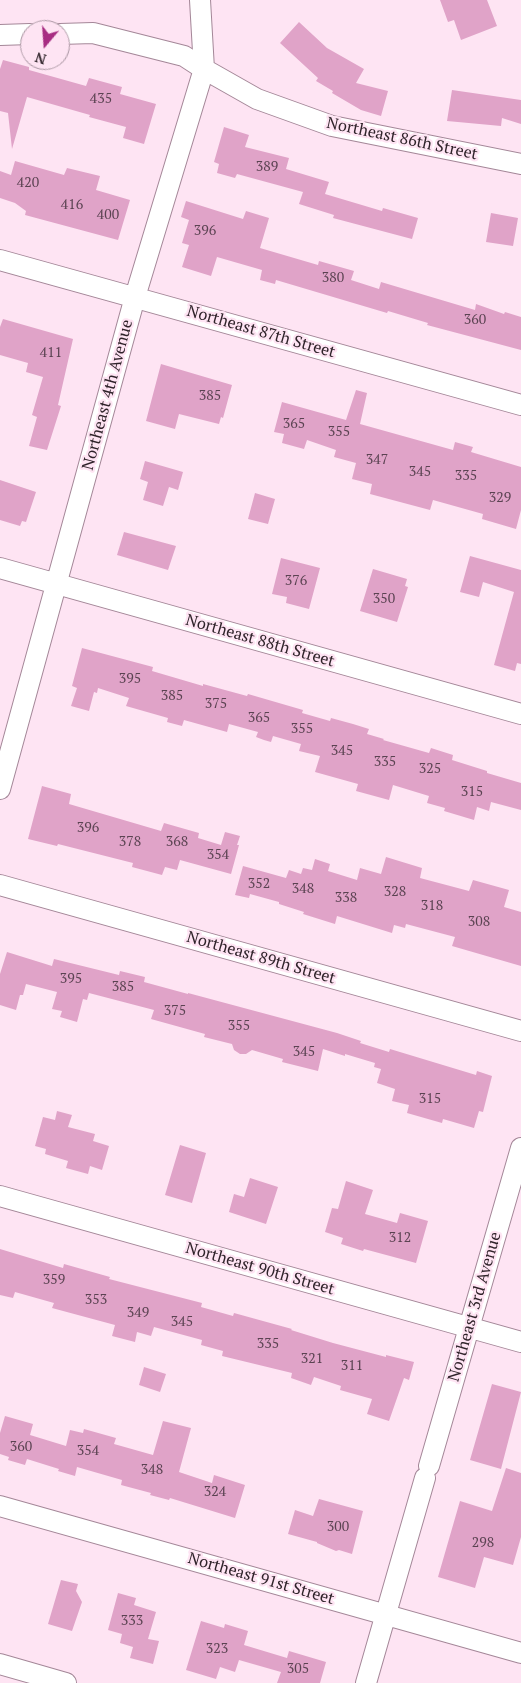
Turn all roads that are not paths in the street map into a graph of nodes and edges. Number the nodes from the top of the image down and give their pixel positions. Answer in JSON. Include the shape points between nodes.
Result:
{"nodes":[{"id":1,"x":200,"y":0,"type":"edge"},
{"id":2,"x":0,"y":34,"type":"edge"},
{"id":3,"x":20,"y":34,"type":"edge"},
{"id":4,"x":70,"y":34,"type":"edge"},
{"id":5,"x":204,"y":70,"type":"junction"},
{"id":6,"x":521,"y":164,"type":"edge"},
{"id":7,"x":0,"y":260,"type":"edge"},
{"id":8,"x":135,"y":297,"type":"junction"},
{"id":9,"x":521,"y":405,"type":"edge"},
{"id":10,"x":0,"y":568,"type":"edge"},
{"id":11,"x":56,"y":584,"type":"junction"},
{"id":12,"x":521,"y":714,"type":"edge"},
{"id":13,"x":0,"y":789,"type":"edge"},
{"id":14,"x":0,"y":885,"type":"edge"},
{"id":15,"x":521,"y":1030,"type":"edge"},
{"id":16,"x":521,"y":1148,"type":"edge"},
{"id":17,"x":0,"y":1196,"type":"edge"},
{"id":18,"x":469,"y":1328,"type":"junction"},
{"id":19,"x":521,"y":1342,"type":"edge"},
{"id":20,"x":0,"y":1506,"type":"edge"},
{"id":21,"x":386,"y":1615,"type":"junction"},
{"id":22,"x":521,"y":1653,"type":"edge"},
{"id":23,"x":0,"y":1664,"type":"edge"},
{"id":24,"x":66,"y":1683,"type":"edge"},
{"id":25,"x":366,"y":1683,"type":"edge"}],
"edges":[{"from":1,"to":5,"type":"street","name":"Northeast 4th Avenue"},
{"from":2,"to":3,"type":"street"},
{"from":4,"to":5,"type":"street","name":"Northeast 86th Street","via":[[93,33],[184,56]]},
{"from":5,"to":6,"type":"street","name":"Northeast 86th Street","via":[[257,99],[332,126]]},
{"from":5,"to":8,"type":"street","name":"Northeast 4th Avenue"},
{"from":7,"to":8,"type":"street","name":"Northeast 87th Street"},
{"from":8,"to":9,"type":"street","name":"Northeast 87th Street"},
{"from":8,"to":11,"type":"street","name":"Northeast 4th Avenue"},
{"from":10,"to":11,"type":"street","name":"Northeast 88th Street"},
{"from":11,"to":12,"type":"street","name":"Northeast 88th Street"},
{"from":11,"to":13,"type":"street","name":"Northeast 4th Avenue"},
{"from":14,"to":15,"type":"street","name":"Northeast 89th Street"},
{"from":16,"to":18,"type":"street","name":"Northeast 3rd Avenue"},
{"from":17,"to":18,"type":"street","name":"Northeast 90th Street"},
{"from":18,"to":19,"type":"street","name":"Northeast 90th Street"},
{"from":18,"to":21,"type":"street","name":"Northeast 3rd Avenue"},
{"from":20,"to":21,"type":"street","name":"Northeast 91st Street"},
{"from":21,"to":22,"type":"street","name":"Northeast 91st Street"},
{"from":21,"to":25,"type":"street","name":"Northeast 3rd Avenue"},
{"from":23,"to":24,"type":"street"}]}
